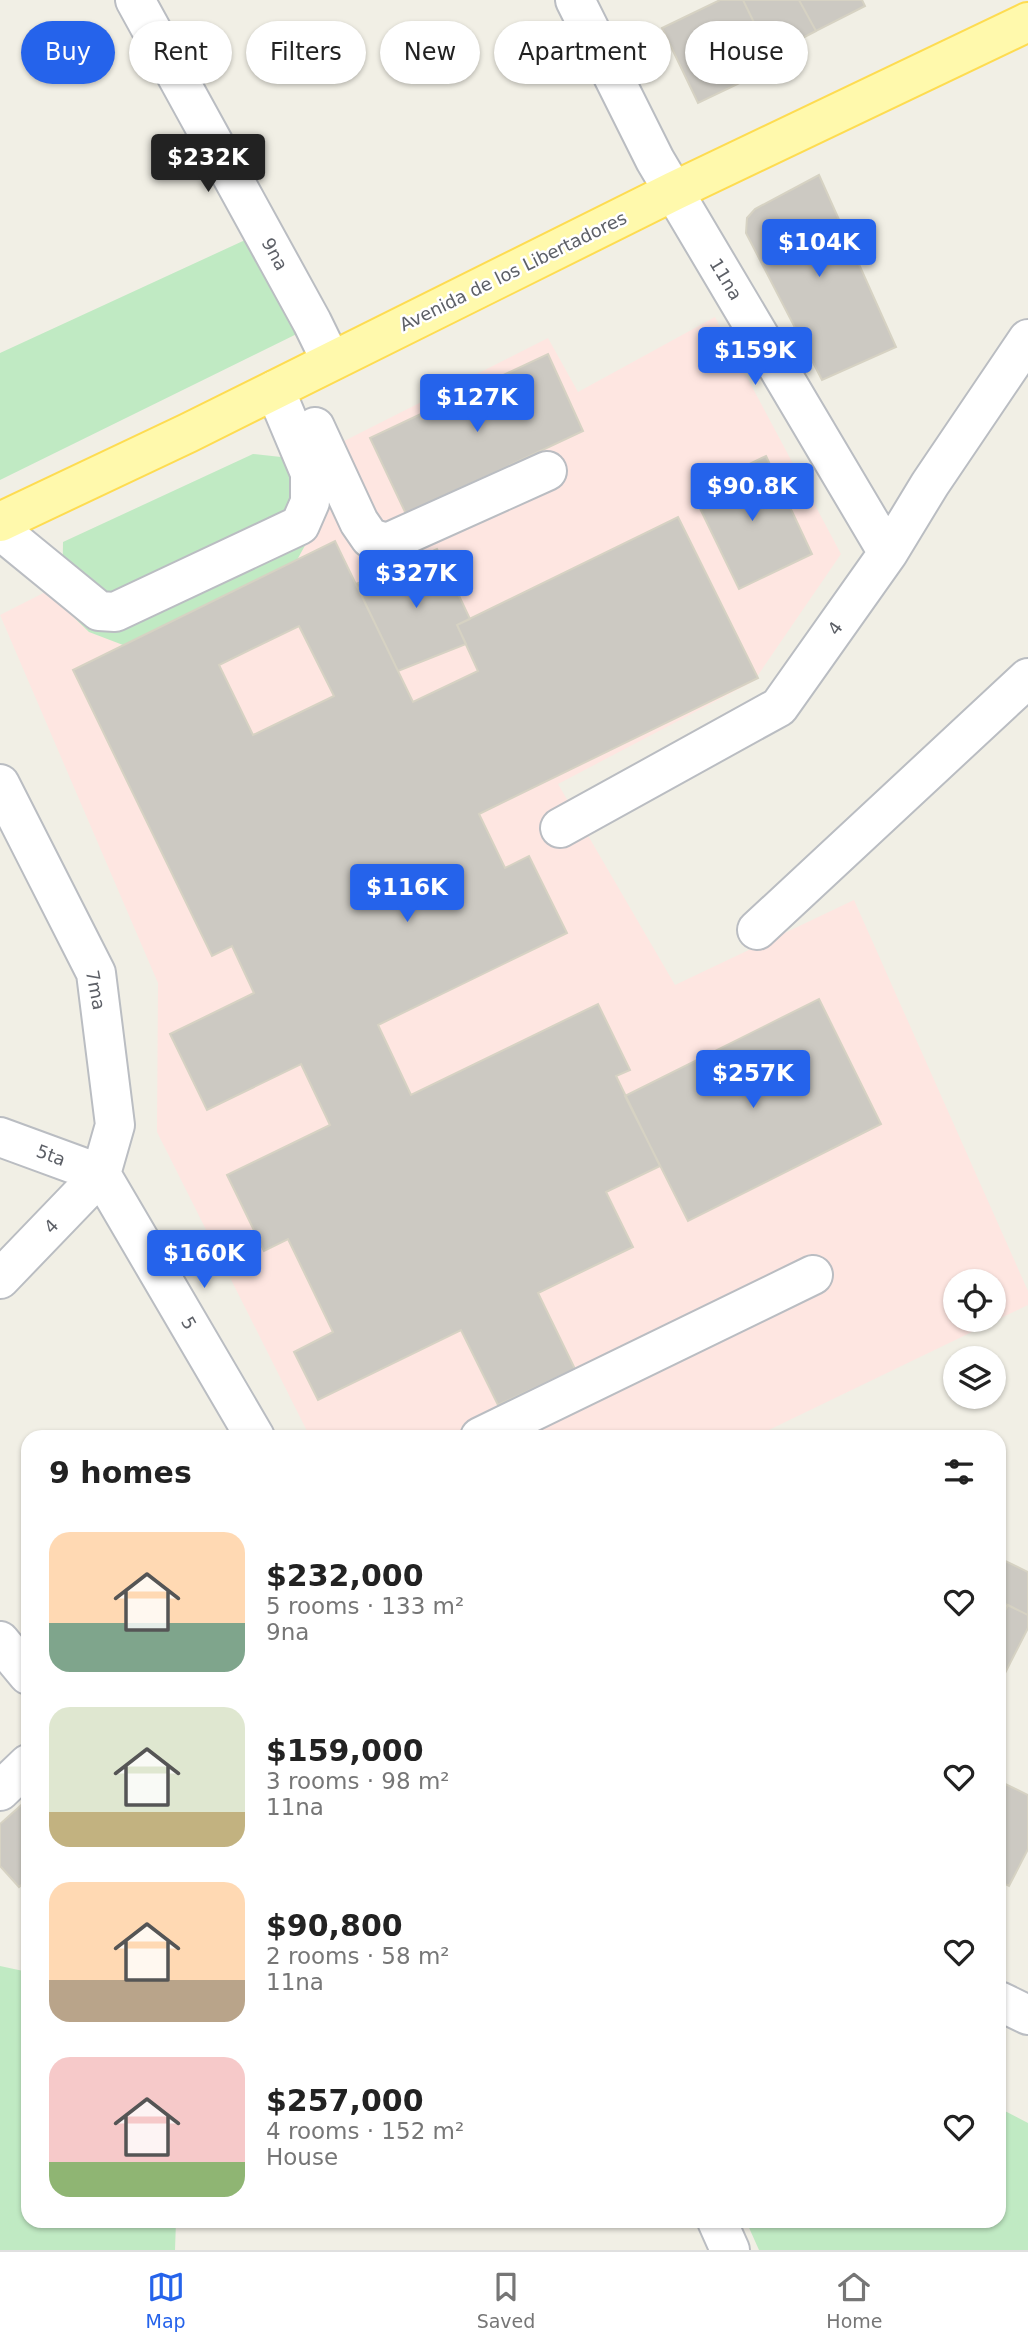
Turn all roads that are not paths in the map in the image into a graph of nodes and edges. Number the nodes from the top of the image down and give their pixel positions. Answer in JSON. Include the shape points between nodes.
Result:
{"nodes":[{"id":1,"x":135,"y":0,"type":"edge"},
{"id":2,"x":575,"y":0,"type":"edge"},
{"id":3,"x":1028,"y":22,"type":"edge"},
{"id":4,"x":674,"y":191,"type":"junction"},
{"id":5,"x":1028,"y":339,"type":"edge"},
{"id":6,"x":331,"y":361,"type":"junction"},
{"id":7,"x":284,"y":385,"type":"junction"},
{"id":8,"x":548,"y":471,"type":"dead end"},
{"id":9,"x":0,"y":522,"type":"edge"},
{"id":10,"x":0,"y":530,"type":"edge"},
{"id":11,"x":888,"y":553,"type":"junction"},
{"id":12,"x":1028,"y":678,"type":"edge"},
{"id":13,"x":0,"y":784,"type":"edge"},
{"id":14,"x":560,"y":828,"type":"dead end"},
{"id":15,"x":757,"y":930,"type":"dead end"},
{"id":16,"x":0,"y":1137,"type":"edge"},
{"id":17,"x":101,"y":1174,"type":"junction"},
{"id":18,"x":813,"y":1275,"type":"dead end"},
{"id":19,"x":0,"y":1279,"type":"edge"},
{"id":20,"x":251,"y":1430,"type":"edge"},
{"id":21,"x":494,"y":1430,"type":"edge"},
{"id":22,"x":0,"y":1642,"type":"edge"},
{"id":23,"x":21,"y":1667,"type":"edge"},
{"id":24,"x":21,"y":1770,"type":"edge"},
{"id":25,"x":0,"y":1791,"type":"edge"},
{"id":26,"x":1006,"y":2004,"type":"edge"},
{"id":27,"x":1028,"y":2015,"type":"edge"},
{"id":28,"x":720,"y":2228,"type":"edge"},
{"id":29,"x":730,"y":2250,"type":"edge"}],
"edges":[{"from":1,"to":6,"type":"street","name":"9na"},
{"from":2,"to":4,"type":"street","name":"11na"},
{"from":3,"to":4,"type":"main road","name":"Avenida de los Libertadores"},
{"from":4,"to":6,"type":"main road","name":"Avenida de los Libertadores"},
{"from":4,"to":11,"type":"street","name":"11na"},
{"from":5,"to":11,"type":"street","name":"4"},
{"from":6,"to":7,"type":"main road","name":"Avenida de los Libertadores"},
{"from":7,"to":8,"type":"street","via":[[370,538],[387,543]]},
{"from":7,"to":9,"type":"main road","name":"Avenida de los Libertadores"},
{"from":7,"to":10,"type":"street","via":[[310,473],[310,502],[300,525],[115,612],[99,611]]},
{"from":11,"to":14,"type":"street","name":"4","via":[[779,708]]},
{"from":12,"to":15,"type":"street"},
{"from":13,"to":17,"type":"street","name":"7ma","via":[[96,974],[115,1125]]},
{"from":16,"to":17,"type":"street","name":"5ta"},
{"from":17,"to":19,"type":"street","name":"4"},
{"from":17,"to":20,"type":"street","name":"5"},
{"from":18,"to":21,"type":"street"},
{"from":22,"to":23,"type":"street"},
{"from":24,"to":25,"type":"street"},
{"from":26,"to":27,"type":"street"},
{"from":28,"to":29,"type":"street"}]}
